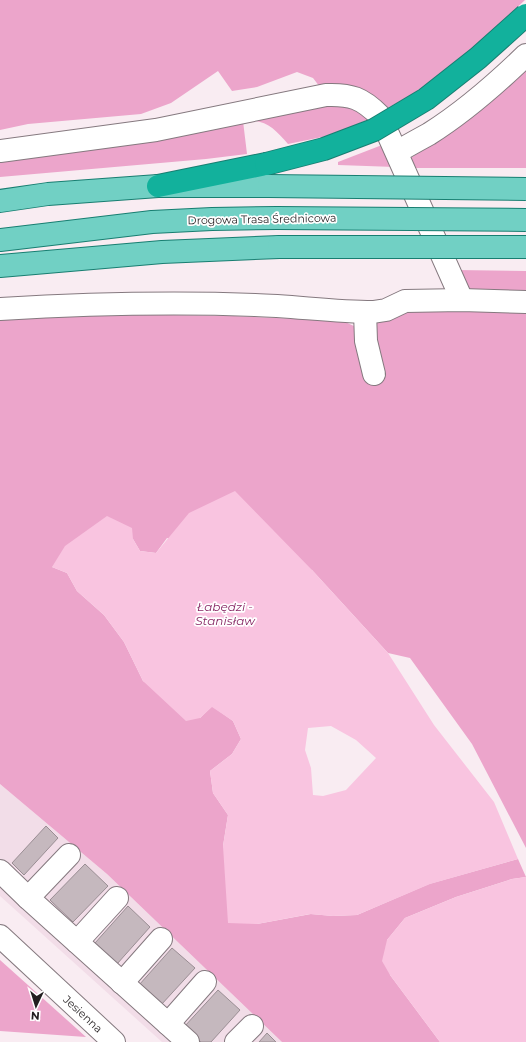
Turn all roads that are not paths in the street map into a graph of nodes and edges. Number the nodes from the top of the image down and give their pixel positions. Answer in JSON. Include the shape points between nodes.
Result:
{"nodes":[{"id":1,"x":526,"y":14,"type":"edge"},
{"id":2,"x":526,"y":55,"type":"edge"},
{"id":3,"x":0,"y":151,"type":"edge"},
{"id":4,"x":396,"y":152,"type":"junction"},
{"id":5,"x":158,"y":186,"type":"junction"},
{"id":6,"x":526,"y":189,"type":"edge"},
{"id":7,"x":0,"y":201,"type":"edge"},
{"id":8,"x":526,"y":220,"type":"edge"},
{"id":9,"x":0,"y":240,"type":"edge"},
{"id":10,"x":526,"y":247,"type":"edge"},
{"id":11,"x":0,"y":266,"type":"edge"},
{"id":12,"x":462,"y":300,"type":"junction"},
{"id":13,"x":526,"y":302,"type":"edge"},
{"id":14,"x":0,"y":309,"type":"edge"},
{"id":15,"x":364,"y":312,"type":"junction"},
{"id":16,"x":374,"y":374,"type":"dead end"},
{"id":17,"x":69,"y":855,"type":"dead end"},
{"id":18,"x":0,"y":871,"type":"edge"},
{"id":19,"x":28,"y":898,"type":"junction"},
{"id":20,"x":117,"y":898,"type":"dead end"},
{"id":21,"x":0,"y":936,"type":"edge"},
{"id":22,"x":161,"y":939,"type":"dead end"},
{"id":23,"x":77,"y":942,"type":"junction"},
{"id":24,"x":205,"y":982,"type":"dead end"},
{"id":25,"x":122,"y":983,"type":"junction"},
{"id":26,"x":168,"y":1024,"type":"junction"},
{"id":27,"x":252,"y":1026,"type":"dead end"},
{"id":28,"x":114,"y":1042,"type":"edge"},
{"id":29,"x":188,"y":1042,"type":"edge"},
{"id":30,"x":236,"y":1042,"type":"edge"}],
"edges":[{"from":1,"to":5,"type":"highway","bridge":true,"via":[[478,58],[426,99],[374,130],[324,149],[266,164]]},
{"from":2,"to":4,"type":"street","via":[[464,109],[429,134]]},
{"from":3,"to":4,"type":"street","via":[[99,130],[156,130],[229,106],[326,95],[343,87],[380,116]]},
{"from":4,"to":12,"type":"street"},
{"from":5,"to":6,"type":"main road","bridge":true},
{"from":5,"to":7,"type":"main road","via":[[48,194]]},
{"from":8,"to":9,"type":"main road","name":"Drogowa Trasa Średnicowa","bridge":true,"via":[[212,218],[152,222]]},
{"from":10,"to":11,"type":"main road","bridge":true,"via":[[279,247],[162,252]]},
{"from":12,"to":13,"type":"street"},
{"from":12,"to":15,"type":"street","via":[[406,301],[386,310]]},
{"from":14,"to":15,"type":"street","via":[[151,303],[256,305]]},
{"from":15,"to":16,"type":"street","via":[[366,342]]},
{"from":17,"to":19,"type":"street"},
{"from":18,"to":19,"type":"street"},
{"from":19,"to":23,"type":"street"},
{"from":20,"to":23,"type":"street"},
{"from":21,"to":28,"type":"street","name":"Jesienna"},
{"from":22,"to":25,"type":"street"},
{"from":23,"to":25,"type":"street"},
{"from":24,"to":26,"type":"street"},
{"from":25,"to":26,"type":"street"},
{"from":26,"to":29,"type":"street"},
{"from":27,"to":30,"type":"street"}]}
